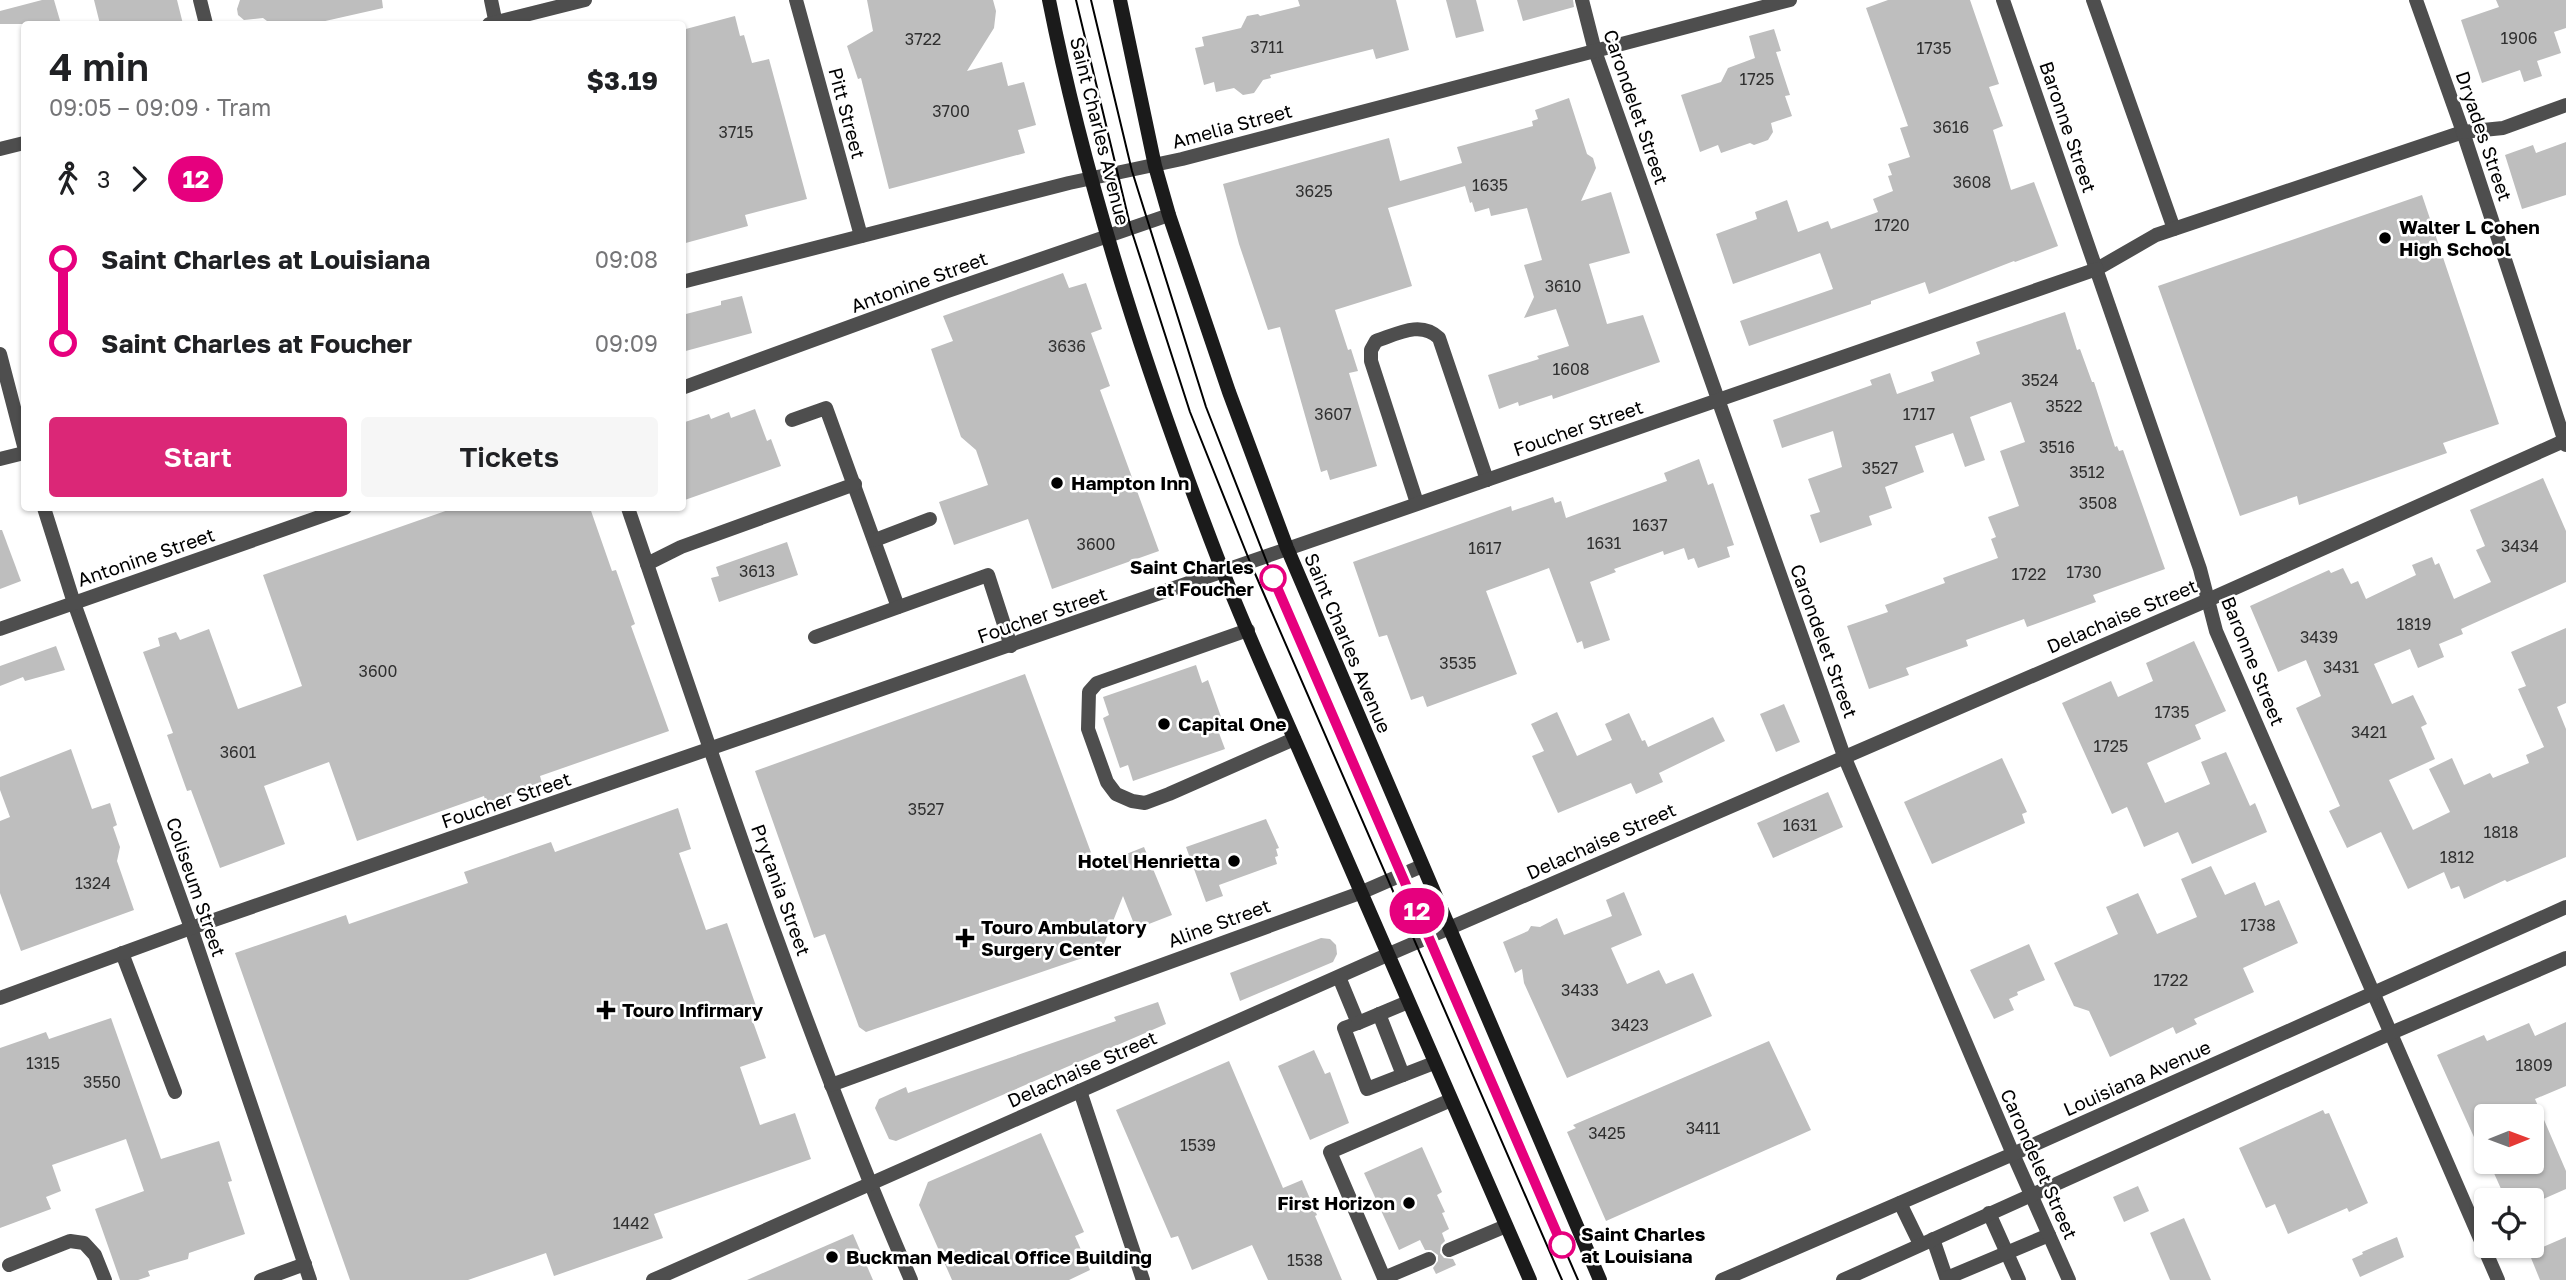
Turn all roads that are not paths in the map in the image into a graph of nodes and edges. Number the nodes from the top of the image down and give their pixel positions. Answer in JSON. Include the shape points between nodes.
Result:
{"nodes":[{"id":1,"x":200,"y":0,"type":"edge"},
{"id":2,"x":491,"y":0,"type":"edge"},
{"id":3,"x":585,"y":0,"type":"edge"},
{"id":4,"x":796,"y":0,"type":"edge"},
{"id":5,"x":1049,"y":0,"type":"edge"},
{"id":6,"x":1120,"y":0,"type":"edge"},
{"id":7,"x":1582,"y":0,"type":"edge"},
{"id":8,"x":1790,"y":0,"type":"edge"},
{"id":9,"x":2003,"y":0,"type":"edge"},
{"id":10,"x":2093,"y":0,"type":"edge"},
{"id":11,"x":2416,"y":0,"type":"edge"},
{"id":12,"x":205,"y":21,"type":"edge"},
{"id":13,"x":494,"y":21,"type":"edge"},
{"id":14,"x":505,"y":21,"type":"edge"},
{"id":15,"x":1595,"y":51,"type":"junction"},
{"id":16,"x":2566,"y":105,"type":"edge"},
{"id":17,"x":2463,"y":132,"type":"junction"},
{"id":18,"x":21,"y":144,"type":"edge"},
{"id":19,"x":0,"y":149,"type":"edge"},
{"id":20,"x":1155,"y":166,"type":"junction"},
{"id":21,"x":1090,"y":178,"type":"junction"},
{"id":22,"x":1168,"y":215,"type":"junction"},
{"id":23,"x":2174,"y":229,"type":"junction"},
{"id":24,"x":861,"y":236,"type":"junction"},
{"id":25,"x":1107,"y":237,"type":"junction"},
{"id":26,"x":2097,"y":269,"type":"junction"},
{"id":27,"x":686,"y":281,"type":"edge"},
{"id":28,"x":0,"y":354,"type":"edge"},
{"id":29,"x":686,"y":387,"type":"edge"},
{"id":30,"x":1717,"y":401,"type":"junction"},
{"id":31,"x":792,"y":420,"type":"dead end"},
{"id":32,"x":21,"y":434,"type":"edge"},
{"id":33,"x":2565,"y":442,"type":"edge"},
{"id":34,"x":21,"y":454,"type":"edge"},
{"id":35,"x":0,"y":459,"type":"edge"},
{"id":36,"x":1487,"y":480,"type":"junction"},
{"id":37,"x":855,"y":484,"type":"junction"},
{"id":38,"x":1417,"y":503,"type":"junction"},
{"id":39,"x":45,"y":511,"type":"edge"},
{"id":40,"x":336,"y":511,"type":"edge"},
{"id":41,"x":629,"y":511,"type":"edge"},
{"id":42,"x":930,"y":519,"type":"dead end"},
{"id":43,"x":875,"y":540,"type":"junction"},
{"id":44,"x":1287,"y":548,"type":"junction"},
{"id":45,"x":647,"y":564,"type":"junction"},
{"id":46,"x":1224,"y":573,"type":"junction"},
{"id":47,"x":2208,"y":600,"type":"junction"},
{"id":48,"x":74,"y":603,"type":"junction"},
{"id":49,"x":898,"y":607,"type":"junction"},
{"id":50,"x":0,"y":629,"type":"edge"},
{"id":51,"x":1248,"y":630,"type":"junction"},
{"id":52,"x":815,"y":637,"type":"dead end"},
{"id":53,"x":1011,"y":646,"type":"junction"},
{"id":54,"x":1294,"y":738,"type":"junction"},
{"id":55,"x":710,"y":751,"type":"junction"},
{"id":56,"x":1844,"y":756,"type":"junction"},
{"id":57,"x":1422,"y":866,"type":"junction"},
{"id":58,"x":1360,"y":892,"type":"junction"},
{"id":59,"x":2566,"y":907,"type":"edge"},
{"id":60,"x":191,"y":928,"type":"junction"},
{"id":61,"x":1450,"y":928,"type":"junction"},
{"id":62,"x":122,"y":953,"type":"junction"},
{"id":63,"x":1387,"y":955,"type":"junction"},
{"id":64,"x":2566,"y":958,"type":"edge"},
{"id":65,"x":1339,"y":977,"type":"junction"},
{"id":66,"x":2374,"y":993,"type":"junction"},
{"id":67,"x":0,"y":998,"type":"edge"},
{"id":68,"x":1408,"y":1002,"type":"junction"},
{"id":69,"x":1379,"y":1014,"type":"junction"},
{"id":70,"x":1358,"y":1023,"type":"junction"},
{"id":71,"x":2392,"y":1032,"type":"junction"},
{"id":72,"x":1434,"y":1063,"type":"junction"},
{"id":73,"x":1403,"y":1075,"type":"junction"},
{"id":74,"x":831,"y":1085,"type":"junction"},
{"id":75,"x":1080,"y":1091,"type":"junction"},
{"id":76,"x":175,"y":1092,"type":"dead end"},
{"id":77,"x":1451,"y":1100,"type":"junction"},
{"id":78,"x":2013,"y":1154,"type":"junction"},
{"id":79,"x":870,"y":1185,"type":"junction"},
{"id":80,"x":2032,"y":1194,"type":"junction"},
{"id":81,"x":1900,"y":1203,"type":"junction"},
{"id":82,"x":1989,"y":1213,"type":"junction"},
{"id":83,"x":1506,"y":1226,"type":"junction"},
{"id":84,"x":2049,"y":1235,"type":"junction"},
{"id":85,"x":1926,"y":1241,"type":"junction"},
{"id":86,"x":1449,"y":1250,"type":"dead end"},
{"id":87,"x":2007,"y":1252,"type":"junction"},
{"id":88,"x":1429,"y":1259,"type":"dead end"},
{"id":89,"x":305,"y":1264,"type":"junction"},
{"id":90,"x":9,"y":1265,"type":"dead end"},
{"id":91,"x":1859,"y":1277,"type":"edge"},
{"id":92,"x":1384,"y":1279,"type":"edge"},
{"id":93,"x":1947,"y":1279,"type":"edge"},
{"id":94,"x":105,"y":1280,"type":"edge"},
{"id":95,"x":261,"y":1280,"type":"edge"},
{"id":96,"x":310,"y":1280,"type":"edge"},
{"id":97,"x":653,"y":1280,"type":"edge"},
{"id":98,"x":911,"y":1280,"type":"edge"},
{"id":99,"x":1143,"y":1280,"type":"edge"},
{"id":100,"x":1530,"y":1280,"type":"edge"},
{"id":101,"x":1600,"y":1280,"type":"edge"},
{"id":102,"x":1722,"y":1280,"type":"edge"},
{"id":103,"x":1843,"y":1280,"type":"edge"},
{"id":104,"x":2019,"y":1280,"type":"edge"},
{"id":105,"x":2069,"y":1280,"type":"edge"},
{"id":106,"x":2498,"y":1280,"type":"edge"}],
"edges":[{"from":1,"to":12,"type":"street"},
{"from":2,"to":13,"type":"street"},
{"from":3,"to":14,"type":"street"},
{"from":4,"to":24,"type":"street","name":"Pitt Street"},
{"from":5,"to":21,"type":"main road","name":"Saint Charles Avenue"},
{"from":6,"to":20,"type":"main road","name":"Saint Charles Avenue"},
{"from":7,"to":15,"type":"street","name":"Carondelet Street"},
{"from":8,"to":15,"type":"street","name":"Amelia Street"},
{"from":9,"to":26,"type":"street","name":"Baronne Street"},
{"from":10,"to":23,"type":"street"},
{"from":11,"to":17,"type":"street","name":"Dryades Street"},
{"from":15,"to":20,"type":"street","name":"Amelia Street"},
{"from":15,"to":30,"type":"street","name":"Carondelet Street"},
{"from":16,"to":17,"type":"street","via":[[2502,128]]},
{"from":17,"to":23,"type":"street","name":"Foucher Street"},
{"from":17,"to":33,"type":"street","name":"Dryades Street"},
{"from":18,"to":19,"type":"street"},
{"from":20,"to":21,"type":"street","name":"Amelia Street"},
{"from":20,"to":22,"type":"main road","name":"Saint Charles Avenue"},
{"from":21,"to":24,"type":"street","name":"Amelia Street"},
{"from":21,"to":25,"type":"main road","name":"Saint Charles Avenue"},
{"from":22,"to":25,"type":"street","name":"Antonine Street"},
{"from":22,"to":44,"type":"main road","name":"Saint Charles Avenue"},
{"from":23,"to":26,"type":"street","name":"Foucher Street"},
{"from":24,"to":27,"type":"street","name":"Amelia Street"},
{"from":25,"to":29,"type":"street","name":"Antonine Street"},
{"from":25,"to":46,"type":"main road","name":"Saint Charles Avenue"},
{"from":26,"to":30,"type":"street","name":"Foucher Street"},
{"from":26,"to":47,"type":"street","name":"Baronne Street"},
{"from":28,"to":32,"type":"street"},
{"from":30,"to":36,"type":"street","name":"Foucher Street"},
{"from":30,"to":56,"type":"street","name":"Carondelet Street"},
{"from":31,"to":37,"type":"street","via":[[826,408]]},
{"from":33,"to":47,"type":"street","name":"Delachaise Street"},
{"from":34,"to":35,"type":"street"},
{"from":36,"to":38,"type":"street","name":"Foucher Street"},
{"from":36,"to":38,"type":"street","via":[[1439,338],[1432,330],[1419,327],[1376,341],[1371,361]]},
{"from":37,"to":43,"type":"street"},
{"from":37,"to":45,"type":"street","via":[[681,547]]},
{"from":38,"to":44,"type":"street","name":"Foucher Street"},
{"from":39,"to":48,"type":"street","name":"Coliseum Street"},
{"from":40,"to":48,"type":"street","name":"Antonine Street"},
{"from":41,"to":45,"type":"street","name":"Prytania Street"},
{"from":42,"to":43,"type":"street"},
{"from":43,"to":49,"type":"street"},
{"from":44,"to":46,"type":"street","name":"Foucher Street"},
{"from":44,"to":57,"type":"main road","name":"Saint Charles Avenue"},
{"from":45,"to":55,"type":"street","name":"Prytania Street"},
{"from":46,"to":51,"type":"main road","name":"Saint Charles Avenue"},
{"from":46,"to":53,"type":"street","name":"Foucher Street"},
{"from":47,"to":56,"type":"street","name":"Delachaise Street"},
{"from":47,"to":66,"type":"street","name":"Baronne Street","via":[[2216,631]]},
{"from":48,"to":50,"type":"street","name":"Antonine Street"},
{"from":48,"to":60,"type":"street","name":"Coliseum Street"},
{"from":49,"to":52,"type":"street"},
{"from":49,"to":53,"type":"street","via":[[988,575]]},
{"from":51,"to":54,"type":"main road","name":"Saint Charles Avenue"},
{"from":51,"to":54,"type":"street","via":[[1097,683],[1089,692],[1088,729],[1107,782],[1116,794],[1145,803]]},
{"from":53,"to":55,"type":"street","name":"Foucher Street"},
{"from":54,"to":58,"type":"main road","name":"Saint Charles Avenue"},
{"from":55,"to":60,"type":"street","name":"Foucher Street"},
{"from":55,"to":74,"type":"street","name":"Prytania Street"},
{"from":56,"to":61,"type":"street","name":"Delachaise Street"},
{"from":56,"to":78,"type":"street","name":"Carondelet Street"},
{"from":57,"to":58,"type":"street","name":"Aline Street"},
{"from":57,"to":61,"type":"main road","name":"Saint Charles Avenue"},
{"from":58,"to":63,"type":"main road","name":"Saint Charles Avenue"},
{"from":58,"to":74,"type":"street","name":"Aline Street"},
{"from":59,"to":66,"type":"street","name":"Louisiana Avenue"},
{"from":60,"to":62,"type":"street","name":"Foucher Street"},
{"from":60,"to":89,"type":"street","name":"Coliseum Street"},
{"from":61,"to":63,"type":"street","name":"Delachaise Street"},
{"from":61,"to":101,"type":"main road","name":"Saint Charles Avenue"},
{"from":62,"to":67,"type":"street","name":"Foucher Street"},
{"from":62,"to":76,"type":"street"},
{"from":63,"to":65,"type":"street","name":"Delachaise Street"},
{"from":63,"to":68,"type":"main road","name":"Saint Charles Avenue"},
{"from":64,"to":71,"type":"street"},
{"from":65,"to":70,"type":"street"},
{"from":65,"to":75,"type":"street","name":"Delachaise Street"},
{"from":66,"to":71,"type":"street","name":"Baronne Street"},
{"from":66,"to":78,"type":"street","name":"Louisiana Avenue"},
{"from":68,"to":69,"type":"street"},
{"from":68,"to":72,"type":"main road","name":"Saint Charles Avenue"},
{"from":69,"to":70,"type":"street"},
{"from":69,"to":73,"type":"street"},
{"from":70,"to":73,"type":"street","via":[[1344,1028],[1367,1089]]},
{"from":71,"to":80,"type":"street"},
{"from":71,"to":106,"type":"street","name":"Baronne Street"},
{"from":72,"to":73,"type":"street"},
{"from":72,"to":77,"type":"main road","name":"Saint Charles Avenue"},
{"from":74,"to":79,"type":"street","name":"Prytania Street"},
{"from":75,"to":79,"type":"street","name":"Delachaise Street"},
{"from":75,"to":99,"type":"street"},
{"from":77,"to":83,"type":"main road","name":"Saint Charles Avenue"},
{"from":77,"to":92,"type":"street","via":[[1330,1152]]},
{"from":78,"to":80,"type":"street","name":"Carondelet Street"},
{"from":78,"to":81,"type":"street","name":"Louisiana Avenue"},
{"from":79,"to":97,"type":"street","name":"Delachaise Street"},
{"from":79,"to":98,"type":"street","name":"Prytania Street"},
{"from":80,"to":82,"type":"street"},
{"from":80,"to":84,"type":"street","name":"Carondelet Street"},
{"from":81,"to":85,"type":"street"},
{"from":81,"to":102,"type":"street","name":"Louisiana Avenue"},
{"from":82,"to":85,"type":"street"},
{"from":82,"to":87,"type":"street"},
{"from":83,"to":86,"type":"street"},
{"from":83,"to":100,"type":"main road","name":"Saint Charles Avenue"},
{"from":84,"to":87,"type":"street"},
{"from":84,"to":105,"type":"street","name":"Carondelet Street"},
{"from":85,"to":91,"type":"street"},
{"from":85,"to":93,"type":"street"},
{"from":87,"to":93,"type":"street"},
{"from":87,"to":104,"type":"street"},
{"from":88,"to":92,"type":"street"},
{"from":89,"to":95,"type":"street"},
{"from":89,"to":96,"type":"street","name":"Coliseum Street"},
{"from":90,"to":94,"type":"street","via":[[70,1241],[84,1243],[95,1255]]},
{"from":91,"to":103,"type":"street"}]}
